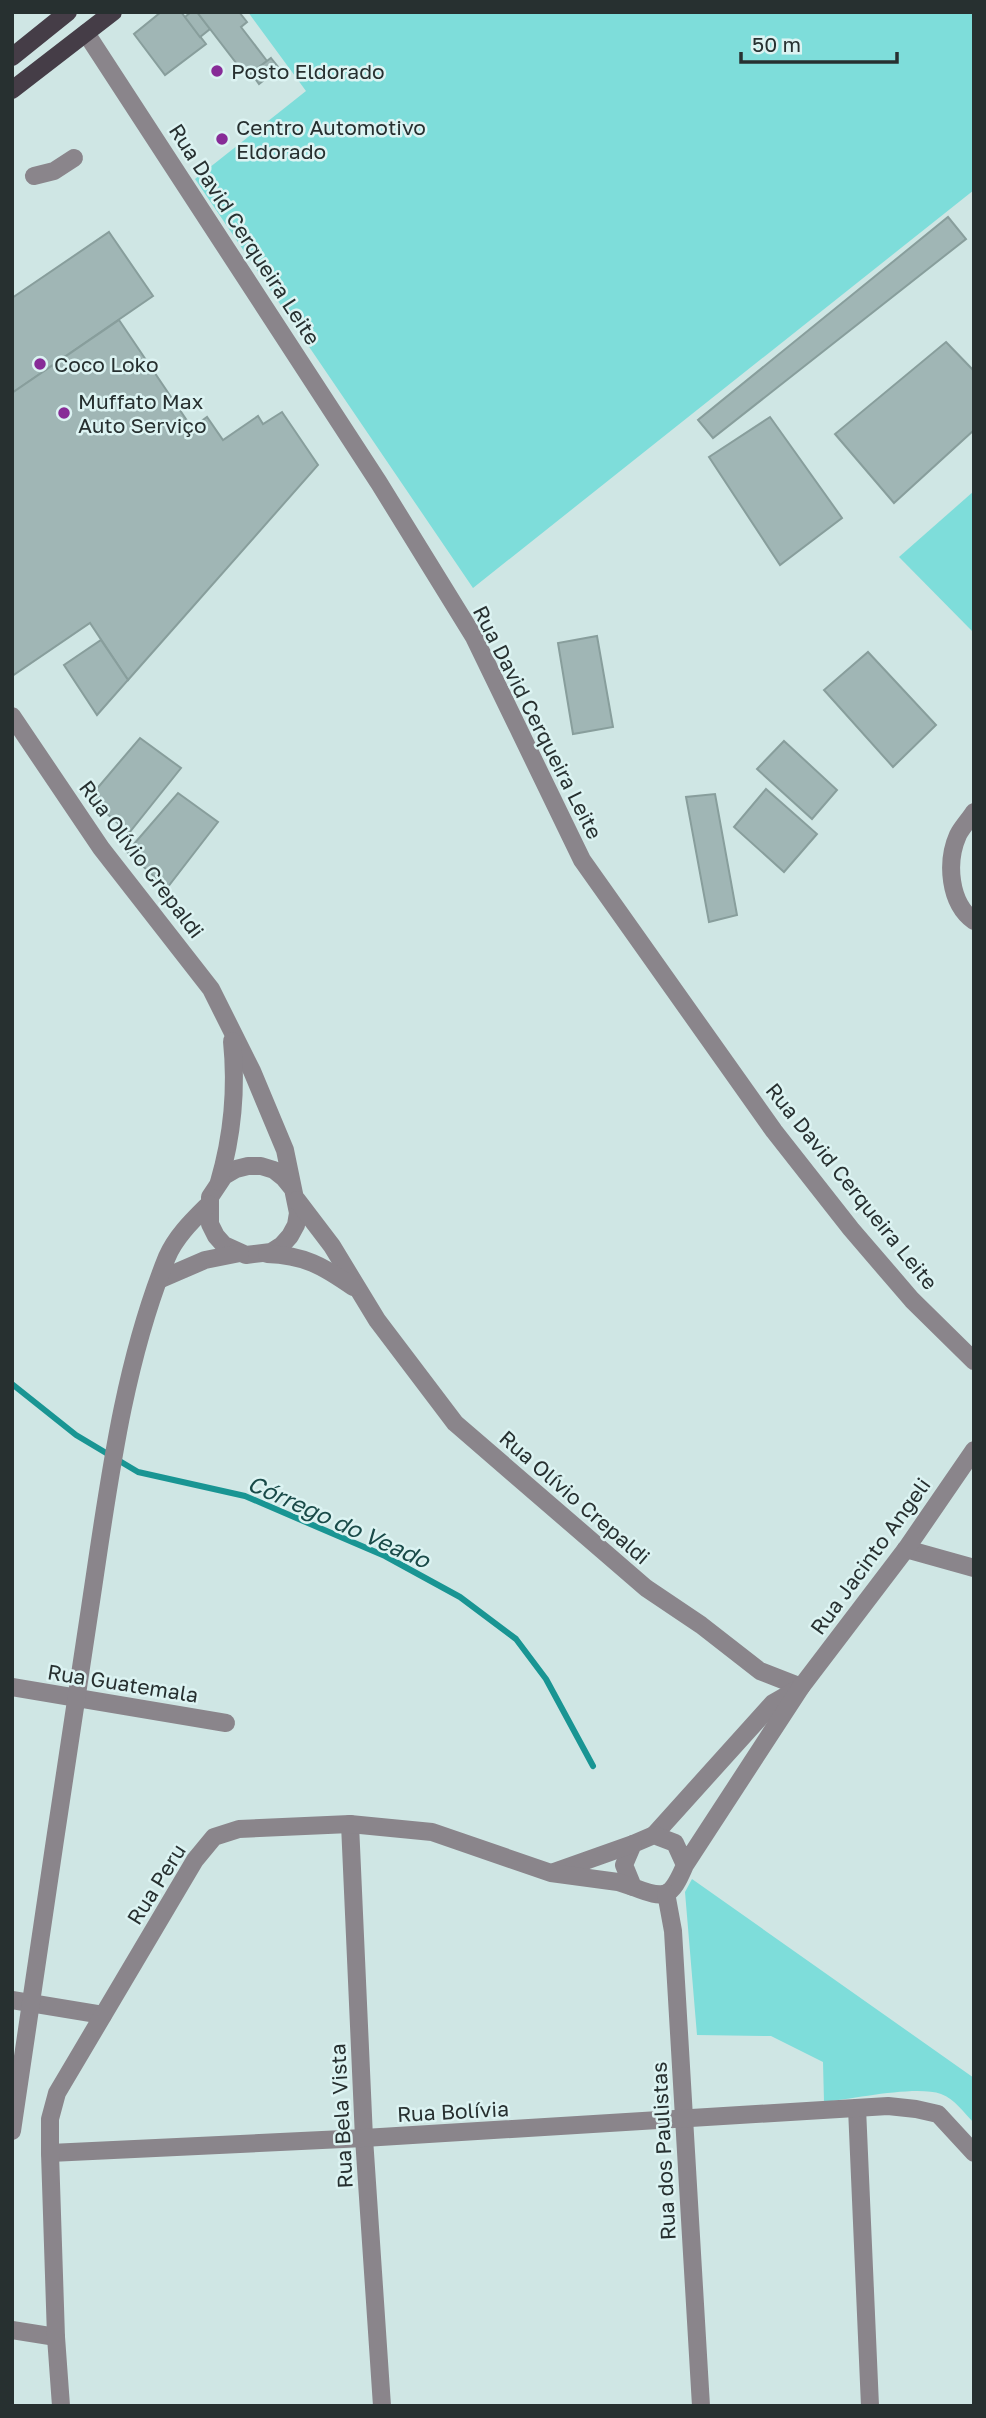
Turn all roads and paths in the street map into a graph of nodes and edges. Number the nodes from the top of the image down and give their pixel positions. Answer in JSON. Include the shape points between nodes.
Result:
{"nodes":[{"id":1,"x":68,"y":12,"type":"edge"},
{"id":2,"x":113,"y":12,"type":"edge"},
{"id":3,"x":86,"y":33,"type":"junction"},
{"id":4,"x":12,"y":57,"type":"edge"},
{"id":5,"x":12,"y":90,"type":"edge"},
{"id":6,"x":74,"y":158,"type":"dead end"},
{"id":7,"x":34,"y":176,"type":"dead end"},
{"id":8,"x":12,"y":716,"type":"edge"},
{"id":9,"x":974,"y":812,"type":"edge"},
{"id":10,"x":974,"y":921,"type":"edge"},
{"id":11,"x":231,"y":1030,"type":"junction"},
{"id":12,"x":219,"y":1181,"type":"junction"},
{"id":13,"x":295,"y":1194,"type":"junction"},
{"id":14,"x":209,"y":1204,"type":"junction"},
{"id":15,"x":240,"y":1253,"type":"junction"},
{"id":16,"x":264,"y":1254,"type":"junction"},
{"id":17,"x":161,"y":1279,"type":"junction"},
{"id":18,"x":361,"y":1294,"type":"junction"},
{"id":19,"x":974,"y":1361,"type":"edge"},
{"id":20,"x":974,"y":1450,"type":"edge"},
{"id":21,"x":906,"y":1549,"type":"junction"},
{"id":22,"x":974,"y":1568,"type":"edge"},
{"id":23,"x":12,"y":1687,"type":"edge"},
{"id":24,"x":801,"y":1687,"type":"junction"},
{"id":25,"x":76,"y":1698,"type":"junction"},
{"id":26,"x":226,"y":1723,"type":"dead end"},
{"id":27,"x":350,"y":1824,"type":"junction"},
{"id":28,"x":654,"y":1835,"type":"junction"},
{"id":29,"x":633,"y":1843,"type":"junction"},
{"id":30,"x":685,"y":1865,"type":"junction"},
{"id":31,"x":551,"y":1874,"type":"junction"},
{"id":32,"x":633,"y":1887,"type":"junction"},
{"id":33,"x":666,"y":1893,"type":"junction"},
{"id":34,"x":12,"y":2000,"type":"edge"},
{"id":35,"x":32,"y":2003,"type":"junction"},
{"id":36,"x":103,"y":2015,"type":"junction"},
{"id":37,"x":857,"y":2108,"type":"junction"},
{"id":38,"x":683,"y":2120,"type":"junction"},
{"id":39,"x":12,"y":2131,"type":"edge"},
{"id":40,"x":364,"y":2138,"type":"junction"},
{"id":41,"x":50,"y":2153,"type":"junction"},
{"id":42,"x":974,"y":2153,"type":"edge"},
{"id":43,"x":12,"y":2330,"type":"edge"},
{"id":44,"x":56,"y":2337,"type":"junction"},
{"id":45,"x":61,"y":2406,"type":"edge"},
{"id":46,"x":383,"y":2406,"type":"edge"},
{"id":47,"x":701,"y":2406,"type":"edge"},
{"id":48,"x":870,"y":2406,"type":"edge"}],
"edges":[{"from":1,"to":4,"type":"main road"},
{"from":2,"to":3,"type":"main road"},
{"from":3,"to":5,"type":"main road"},
{"from":3,"to":19,"type":"street","name":"Rua David Cerqueira Leite","via":[[474,636],[582,860],[851,1229],[912,1300]]},
{"from":6,"to":7,"type":"street","via":[[54,172]]},
{"from":8,"to":11,"type":"street","name":"Rua Olívio Crepaldi","via":[[101,848],[212,989]]},
{"from":9,"to":10,"type":"street","via":[[958,836],[953,858],[953,892],[962,912]]},
{"from":11,"to":12,"type":"street","name":"Rua Olívio Crepaldi","via":[[236,1100]]},
{"from":11,"to":13,"type":"street","name":"Rua Olívio Crepaldi","via":[[285,1150]]},
{"from":12,"to":13,"type":"street","via":[[236,1169],[261,1166],[284,1178]]},
{"from":12,"to":14,"type":"street"},
{"from":13,"to":16,"type":"street","via":[[298,1213],[290,1236]]},
{"from":13,"to":18,"type":"street","name":"Rua Olívio Crepaldi"},
{"from":14,"to":15,"type":"street","via":[[216,1236]]},
{"from":14,"to":17,"type":"street","via":[[177,1238]]},
{"from":15,"to":16,"type":"street"},
{"from":15,"to":17,"type":"street","via":[[205,1260]]},
{"from":16,"to":18,"type":"street","name":"Rua Olívio Crepaldi","via":[[310,1260]]},
{"from":17,"to":25,"type":"street","via":[[140,1334],[124,1406]]},
{"from":18,"to":24,"type":"street","name":"Rua Olívio Crepaldi","via":[[454,1423],[646,1588],[760,1671]]},
{"from":20,"to":21,"type":"street","name":"Rua Jacinto Angeli"},
{"from":21,"to":22,"type":"street"},
{"from":21,"to":24,"type":"street","name":"Rua Jacinto Angeli"},
{"from":23,"to":25,"type":"street","name":"Rua Guatemala"},
{"from":24,"to":28,"type":"street","name":"Rua Jacinto Angeli","via":[[773,1703]]},
{"from":24,"to":30,"type":"street","name":"Rua Jacinto Angeli"},
{"from":25,"to":26,"type":"street","name":"Rua Guatemala"},
{"from":25,"to":35,"type":"street"},
{"from":27,"to":31,"type":"street","name":"Rua Peru","via":[[432,1832]]},
{"from":27,"to":36,"type":"street","name":"Rua Peru","via":[[239,1829],[214,1837],[195,1860]]},
{"from":27,"to":40,"type":"street","name":"Rua Bela Vista"},
{"from":28,"to":29,"type":"street"},
{"from":28,"to":30,"type":"street","via":[[676,1843]]},
{"from":29,"to":31,"type":"street"},
{"from":29,"to":32,"type":"street","via":[[624,1865]]},
{"from":30,"to":33,"type":"street","via":[[676,1887]]},
{"from":31,"to":32,"type":"street","name":"Rua Peru"},
{"from":32,"to":33,"type":"street","via":[[654,1896]]},
{"from":33,"to":38,"type":"street","name":"Rua dos Paulistas","via":[[673,1931]]},
{"from":34,"to":35,"type":"street"},
{"from":35,"to":36,"type":"street"},
{"from":35,"to":39,"type":"street"},
{"from":36,"to":41,"type":"street","name":"Rua Peru","via":[[57,2093],[50,2119]]},
{"from":37,"to":38,"type":"street","name":"Rua Bolívia"},
{"from":37,"to":42,"type":"street","name":"Rua Bolívia","via":[[898,2107],[938,2114]]},
{"from":37,"to":48,"type":"street"},
{"from":38,"to":40,"type":"street","name":"Rua Bolívia"},
{"from":38,"to":47,"type":"street","name":"Rua dos Paulistas"},
{"from":40,"to":41,"type":"street","name":"Rua Bolívia"},
{"from":40,"to":46,"type":"street","name":"Rua Bela Vista"},
{"from":41,"to":44,"type":"street","name":"Rua Peru"},
{"from":43,"to":44,"type":"street"},
{"from":44,"to":45,"type":"street","name":"Rua Peru"}]}
